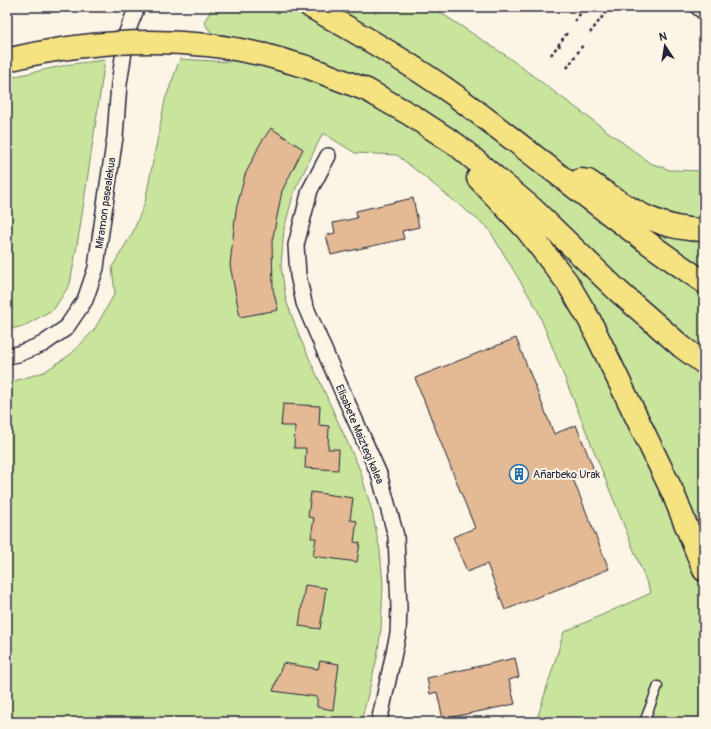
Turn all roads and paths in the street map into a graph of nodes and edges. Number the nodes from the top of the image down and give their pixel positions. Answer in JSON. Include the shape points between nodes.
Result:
{"nodes":[{"id":1,"x":137,"y":7,"type":"edge"},
{"id":2,"x":311,"y":7,"type":"edge"},
{"id":3,"x":698,"y":7,"type":"edge"},
{"id":4,"x":584,"y":8,"type":"edge"},
{"id":5,"x":609,"y":8,"type":"dead end"},
{"id":6,"x":587,"y":12,"type":"dead end"},
{"id":7,"x":704,"y":12,"type":"edge"},
{"id":8,"x":575,"y":21,"type":"dead end"},
{"id":9,"x":567,"y":33,"type":"dead end"},
{"id":10,"x":590,"y":34,"type":"dead end"},
{"id":11,"x":558,"y":45,"type":"junction"},
{"id":12,"x":583,"y":45,"type":"dead end"},
{"id":13,"x":563,"y":48,"type":"dead end"},
{"id":14,"x":551,"y":55,"type":"dead end"},
{"id":15,"x":7,"y":60,"type":"edge"},
{"id":16,"x":567,"y":68,"type":"dead end"},
{"id":17,"x":457,"y":145,"type":"junction"},
{"id":18,"x":328,"y":156,"type":"dead end"},
{"id":19,"x":562,"y":178,"type":"junction"},
{"id":20,"x":704,"y":230,"type":"edge"},
{"id":21,"x":704,"y":282,"type":"edge"},
{"id":22,"x":7,"y":356,"type":"edge"},
{"id":23,"x":704,"y":363,"type":"edge"},
{"id":24,"x":704,"y":570,"type":"edge"},
{"id":25,"x":658,"y":686,"type":"dead end"},
{"id":26,"x":379,"y":722,"type":"edge"},
{"id":27,"x":644,"y":722,"type":"edge"}],
"edges":[{"from":1,"to":22,"type":"street","name":"Miramon pasealekua","via":[[127,32],[96,268],[85,300],[66,328],[43,344]]},
{"from":2,"to":19,"type":"highway","via":[[351,28],[452,94]]},
{"from":3,"to":7,"type":"street"},
{"from":4,"to":6,"type":"path"},
{"from":4,"to":8,"type":"path"},
{"from":5,"to":10,"type":"path"},
{"from":9,"to":11,"type":"path"},
{"from":11,"to":13,"type":"path"},
{"from":11,"to":14,"type":"path"},
{"from":12,"to":16,"type":"path"},
{"from":15,"to":17,"type":"highway","bridge":true,"via":[[109,43],[157,42],[209,45],[265,55],[307,67],[367,90]]},
{"from":17,"to":23,"type":"highway","via":[[533,209],[618,292]]},
{"from":17,"to":24,"type":"highway","via":[[480,181],[527,230],[566,282],[590,321],[673,492]]},
{"from":18,"to":26,"type":"street","name":"Elisabete Maiztegi kalea","via":[[310,190],[296,245],[298,275],[304,303],[379,474],[396,536],[398,634]]},
{"from":19,"to":20,"type":"highway","via":[[588,181],[659,224]]},
{"from":19,"to":21,"type":"highway","via":[[622,225]]},
{"from":25,"to":27,"type":"lane"}]}
